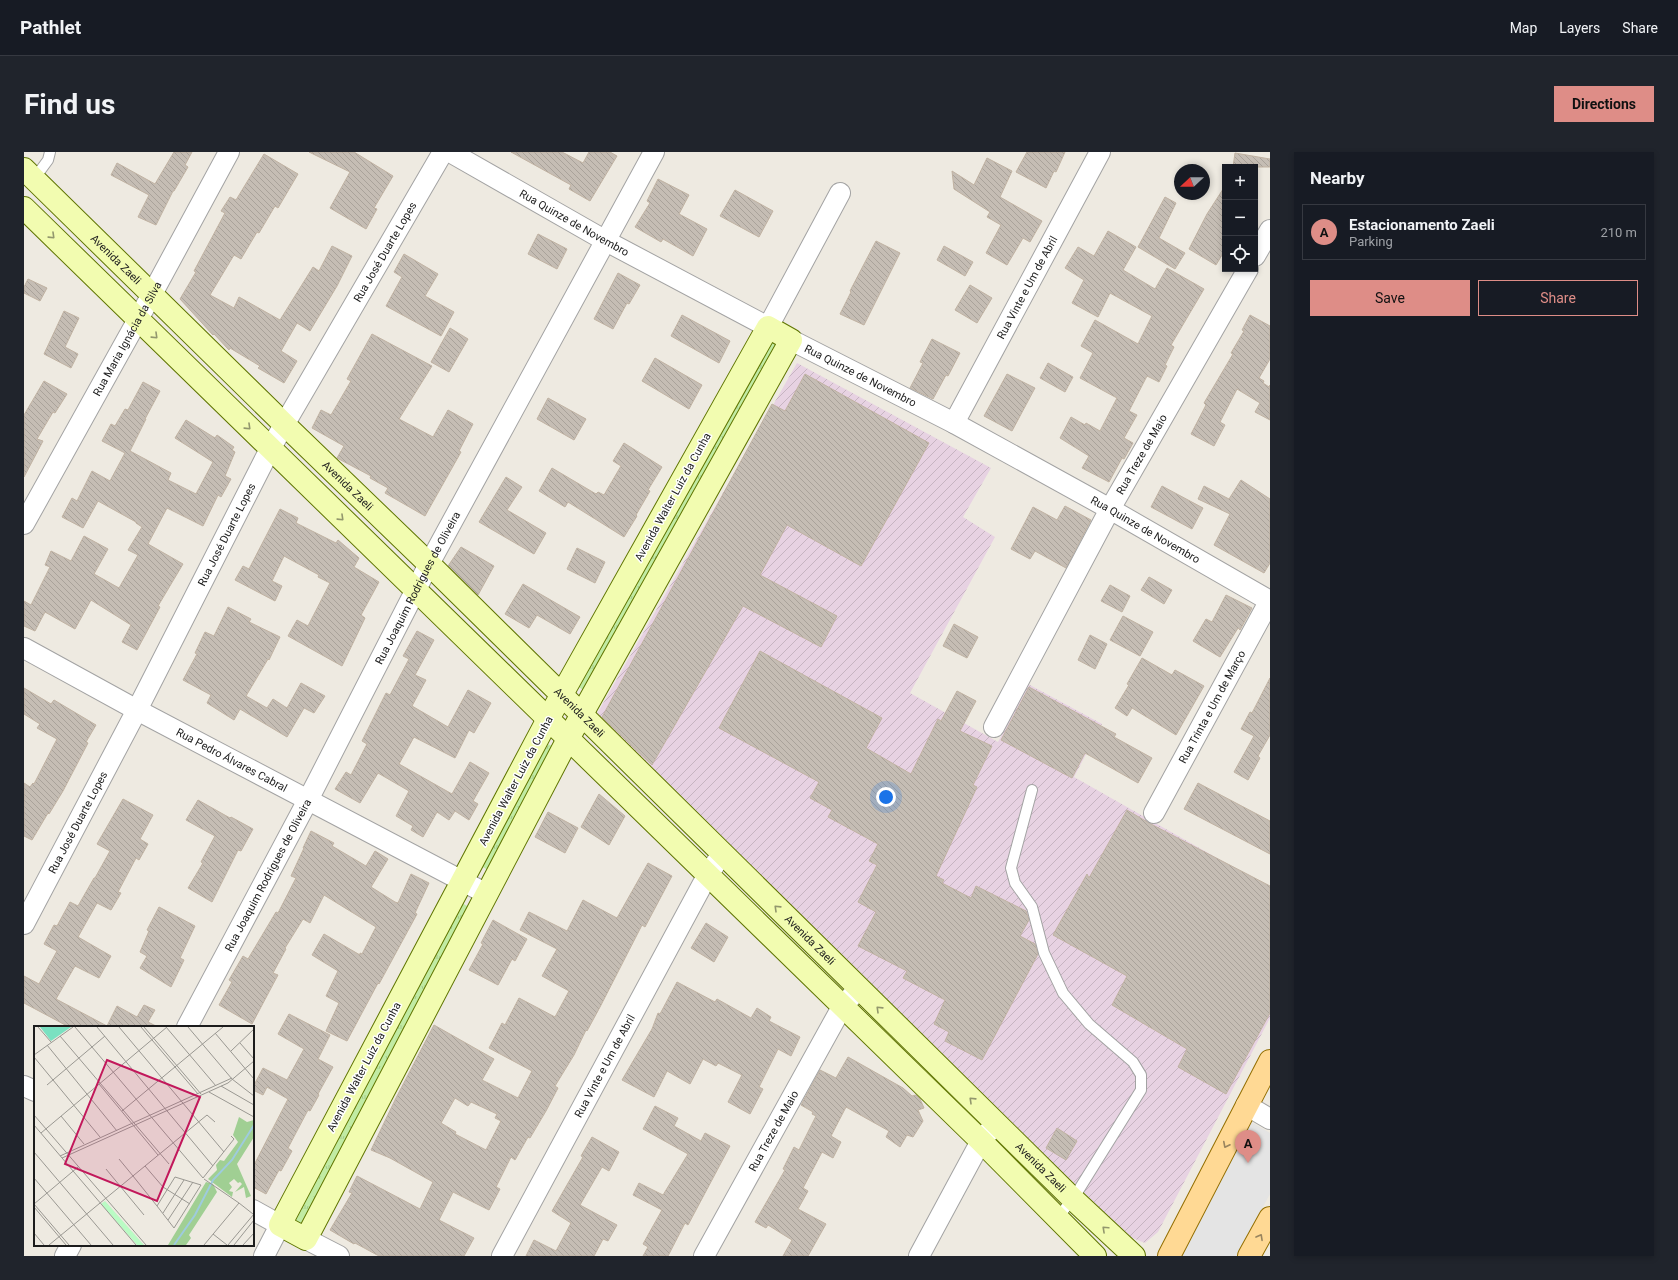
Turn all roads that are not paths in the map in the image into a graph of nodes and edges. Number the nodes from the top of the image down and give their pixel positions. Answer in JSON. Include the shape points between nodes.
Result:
{"nodes":[{"id":1,"x":50,"y":152,"type":"edge"},
{"id":2,"x":229,"y":152,"type":"edge"},
{"id":3,"x":443,"y":152,"type":"edge"},
{"id":4,"x":450,"y":152,"type":"edge"},
{"id":5,"x":654,"y":152,"type":"edge"},
{"id":6,"x":1100,"y":152,"type":"edge"},
{"id":7,"x":29,"y":174,"type":"edge"},
{"id":8,"x":840,"y":193,"type":"dead end"},
{"id":9,"x":24,"y":208,"type":"edge"},
{"id":10,"x":1270,"y":230,"type":"edge"},
{"id":11,"x":606,"y":241,"type":"junction"},
{"id":12,"x":1258,"y":251,"type":"edge"},
{"id":13,"x":1246,"y":272,"type":"edge"},
{"id":14,"x":151,"y":296,"type":"junction"},
{"id":15,"x":138,"y":320,"type":"junction"},
{"id":16,"x":768,"y":327,"type":"junction"},
{"id":17,"x":791,"y":340,"type":"junction"},
{"id":18,"x":954,"y":422,"type":"junction"},
{"id":19,"x":284,"y":424,"type":"junction"},
{"id":20,"x":270,"y":449,"type":"junction"},
{"id":21,"x":1110,"y":509,"type":"junction"},
{"id":22,"x":24,"y":524,"type":"edge"},
{"id":23,"x":429,"y":564,"type":"junction"},
{"id":24,"x":415,"y":590,"type":"junction"},
{"id":25,"x":1270,"y":601,"type":"edge"},
{"id":26,"x":24,"y":648,"type":"edge"},
{"id":27,"x":562,"y":696,"type":"junction"},
{"id":28,"x":137,"y":710,"type":"junction"},
{"id":29,"x":581,"y":715,"type":"junction"},
{"id":30,"x":548,"y":719,"type":"junction"},
{"id":31,"x":994,"y":727,"type":"dead end"},
{"id":32,"x":568,"y":739,"type":"junction"},
{"id":33,"x":1032,"y":790,"type":"dead end"},
{"id":34,"x":308,"y":800,"type":"junction"},
{"id":35,"x":1154,"y":813,"type":"dead end"},
{"id":36,"x":722,"y":854,"type":"junction"},
{"id":37,"x":707,"y":876,"type":"junction"},
{"id":38,"x":461,"y":882,"type":"junction"},
{"id":39,"x":487,"y":894,"type":"junction"},
{"id":40,"x":24,"y":924,"type":"edge"},
{"id":41,"x":859,"y":988,"type":"junction"},
{"id":42,"x":842,"y":1007,"type":"junction"},
{"id":43,"x":188,"y":1026,"type":"edge"},
{"id":44,"x":1270,"y":1061,"type":"edge"},
{"id":45,"x":24,"y":1086,"type":"edge"},
{"id":46,"x":34,"y":1091,"type":"edge"},
{"id":47,"x":1246,"y":1105,"type":"junction"},
{"id":48,"x":1270,"y":1119,"type":"edge"},
{"id":49,"x":996,"y":1123,"type":"junction"},
{"id":50,"x":980,"y":1142,"type":"junction"},
{"id":51,"x":1073,"y":1199,"type":"junction"},
{"id":52,"x":254,"y":1211,"type":"edge"},
{"id":53,"x":1057,"y":1218,"type":"junction"},
{"id":54,"x":1270,"y":1218,"type":"edge"},
{"id":55,"x":280,"y":1225,"type":"junction"},
{"id":56,"x":306,"y":1239,"type":"junction"},
{"id":57,"x":70,"y":1246,"type":"edge"},
{"id":58,"x":65,"y":1256,"type":"edge"},
{"id":59,"x":264,"y":1256,"type":"edge"},
{"id":60,"x":339,"y":1256,"type":"edge"},
{"id":61,"x":502,"y":1256,"type":"edge"},
{"id":62,"x":704,"y":1256,"type":"edge"},
{"id":63,"x":919,"y":1256,"type":"edge"},
{"id":64,"x":1095,"y":1256,"type":"edge"},
{"id":65,"x":1134,"y":1256,"type":"edge"},
{"id":66,"x":1169,"y":1256,"type":"edge"},
{"id":67,"x":1249,"y":1256,"type":"edge"}],
"edges":[{"from":1,"to":7,"type":"lane","via":[[48,160]]},
{"from":2,"to":14,"type":"street","name":"Rua Maria Ignácia da Silva"},
{"from":3,"to":19,"type":"street","name":"Rua José Duarte Lopes"},
{"from":4,"to":11,"type":"street","name":"Rua Quinze de Novembro"},
{"from":5,"to":11,"type":"street","name":"Rua Joaquim Rodrigues de Oliveira"},
{"from":6,"to":18,"type":"street","name":"Rua Vinte e Um de Abril"},
{"from":7,"to":14,"type":"street","name":"Avenida Zaeli"},
{"from":8,"to":16,"type":"street","name":"Avenida Walter Luiz da Cunha"},
{"from":9,"to":15,"type":"street","one_way":true},
{"from":10,"to":12,"type":"street"},
{"from":11,"to":16,"type":"street","name":"Rua Quinze de Novembro"},
{"from":11,"to":23,"type":"street","name":"Rua Joaquim Rodrigues de Oliveira"},
{"from":13,"to":21,"type":"street","name":"Rua Treze de Maio"},
{"from":14,"to":15,"type":"street","name":"Rua Maria Ignácia da Silva"},
{"from":14,"to":19,"type":"street","name":"Avenida Zaeli"},
{"from":15,"to":20,"type":"street","one_way":true},
{"from":15,"to":22,"type":"street","name":"Rua Maria Ignácia da Silva"},
{"from":16,"to":17,"type":"street","name":"Rua Quinze de Novembro"},
{"from":16,"to":27,"type":"street","name":"Avenida Walter Luiz da Cunha"},
{"from":17,"to":18,"type":"street","name":"Rua Quinze de Novembro"},
{"from":17,"to":29,"type":"street"},
{"from":18,"to":21,"type":"street","name":"Rua Quinze de Novembro"},
{"from":19,"to":20,"type":"street","name":"Rua José Duarte Lopes"},
{"from":19,"to":23,"type":"street","name":"Avenida Zaeli"},
{"from":20,"to":24,"type":"street","one_way":true},
{"from":20,"to":28,"type":"street","name":"Rua José Duarte Lopes"},
{"from":21,"to":25,"type":"street","name":"Rua Quinze de Novembro"},
{"from":21,"to":31,"type":"street","name":"Rua Treze de Maio"},
{"from":23,"to":24,"type":"street","name":"Rua Joaquim Rodrigues de Oliveira"},
{"from":23,"to":27,"type":"street","name":"Avenida Zaeli"},
{"from":24,"to":30,"type":"street"},
{"from":24,"to":34,"type":"street","name":"Rua Joaquim Rodrigues de Oliveira"},
{"from":25,"to":35,"type":"street","name":"Rua Trinta e Um de Março"},
{"from":26,"to":28,"type":"street","name":"Rua Pedro Álvares Cabral"},
{"from":27,"to":29,"type":"street","name":"Avenida Zaeli"},
{"from":27,"to":30,"type":"street","name":"Avenida Walter Luiz da Cunha"},
{"from":28,"to":34,"type":"street","name":"Rua Pedro Álvares Cabral"},
{"from":28,"to":40,"type":"street","name":"Rua José Duarte Lopes"},
{"from":29,"to":32,"type":"street"},
{"from":29,"to":36,"type":"street","name":"Avenida Zaeli"},
{"from":30,"to":32,"type":"street"},
{"from":30,"to":38,"type":"street","name":"Avenida Walter Luiz da Cunha"},
{"from":32,"to":37,"type":"street"},
{"from":32,"to":39,"type":"street"},
{"from":33,"to":51,"type":"lane","via":[[1011,868],[1015,883],[1032,907],[1044,953],[1063,992],[1089,1024],[1133,1062],[1141,1075],[1141,1090]]},
{"from":34,"to":38,"type":"street","name":"Rua Pedro Álvares Cabral"},
{"from":34,"to":43,"type":"street","name":"Rua Joaquim Rodrigues de Oliveira"},
{"from":36,"to":37,"type":"street","name":"Rua Vinte e Um de Abril"},
{"from":41,"to":36,"type":"street","name":"Avenida Zaeli","one_way":true},
{"from":37,"to":42,"type":"street"},
{"from":37,"to":61,"type":"street","name":"Rua Vinte e Um de Abril"},
{"from":38,"to":39,"type":"street","name":"Rua Pedro Álvares Cabral"},
{"from":38,"to":55,"type":"street","name":"Avenida Walter Luiz da Cunha"},
{"from":39,"to":56,"type":"street"},
{"from":41,"to":42,"type":"street","name":"Rua Treze de Maio"},
{"from":49,"to":41,"type":"street","name":"Avenida Zaeli","one_way":true},
{"from":42,"to":50,"type":"street"},
{"from":42,"to":62,"type":"street","name":"Rua Treze de Maio"},
{"from":44,"to":47,"type":"main road"},
{"from":45,"to":46,"type":"street"},
{"from":47,"to":48,"type":"street"},
{"from":47,"to":66,"type":"main road","one_way":true},
{"from":49,"to":50,"type":"street"},
{"from":49,"to":51,"type":"street","name":"Avenida Zaeli"},
{"from":50,"to":53,"type":"street"},
{"from":50,"to":63,"type":"street"},
{"from":51,"to":53,"type":"lane"},
{"from":65,"to":51,"type":"street","name":"Avenida Zaeli","one_way":true},
{"from":52,"to":55,"type":"street"},
{"from":53,"to":64,"type":"street"},
{"from":67,"to":54,"type":"main road","one_way":true},
{"from":55,"to":56,"type":"street"},
{"from":55,"to":59,"type":"street"},
{"from":56,"to":60,"type":"street"},
{"from":57,"to":58,"type":"street"}]}
